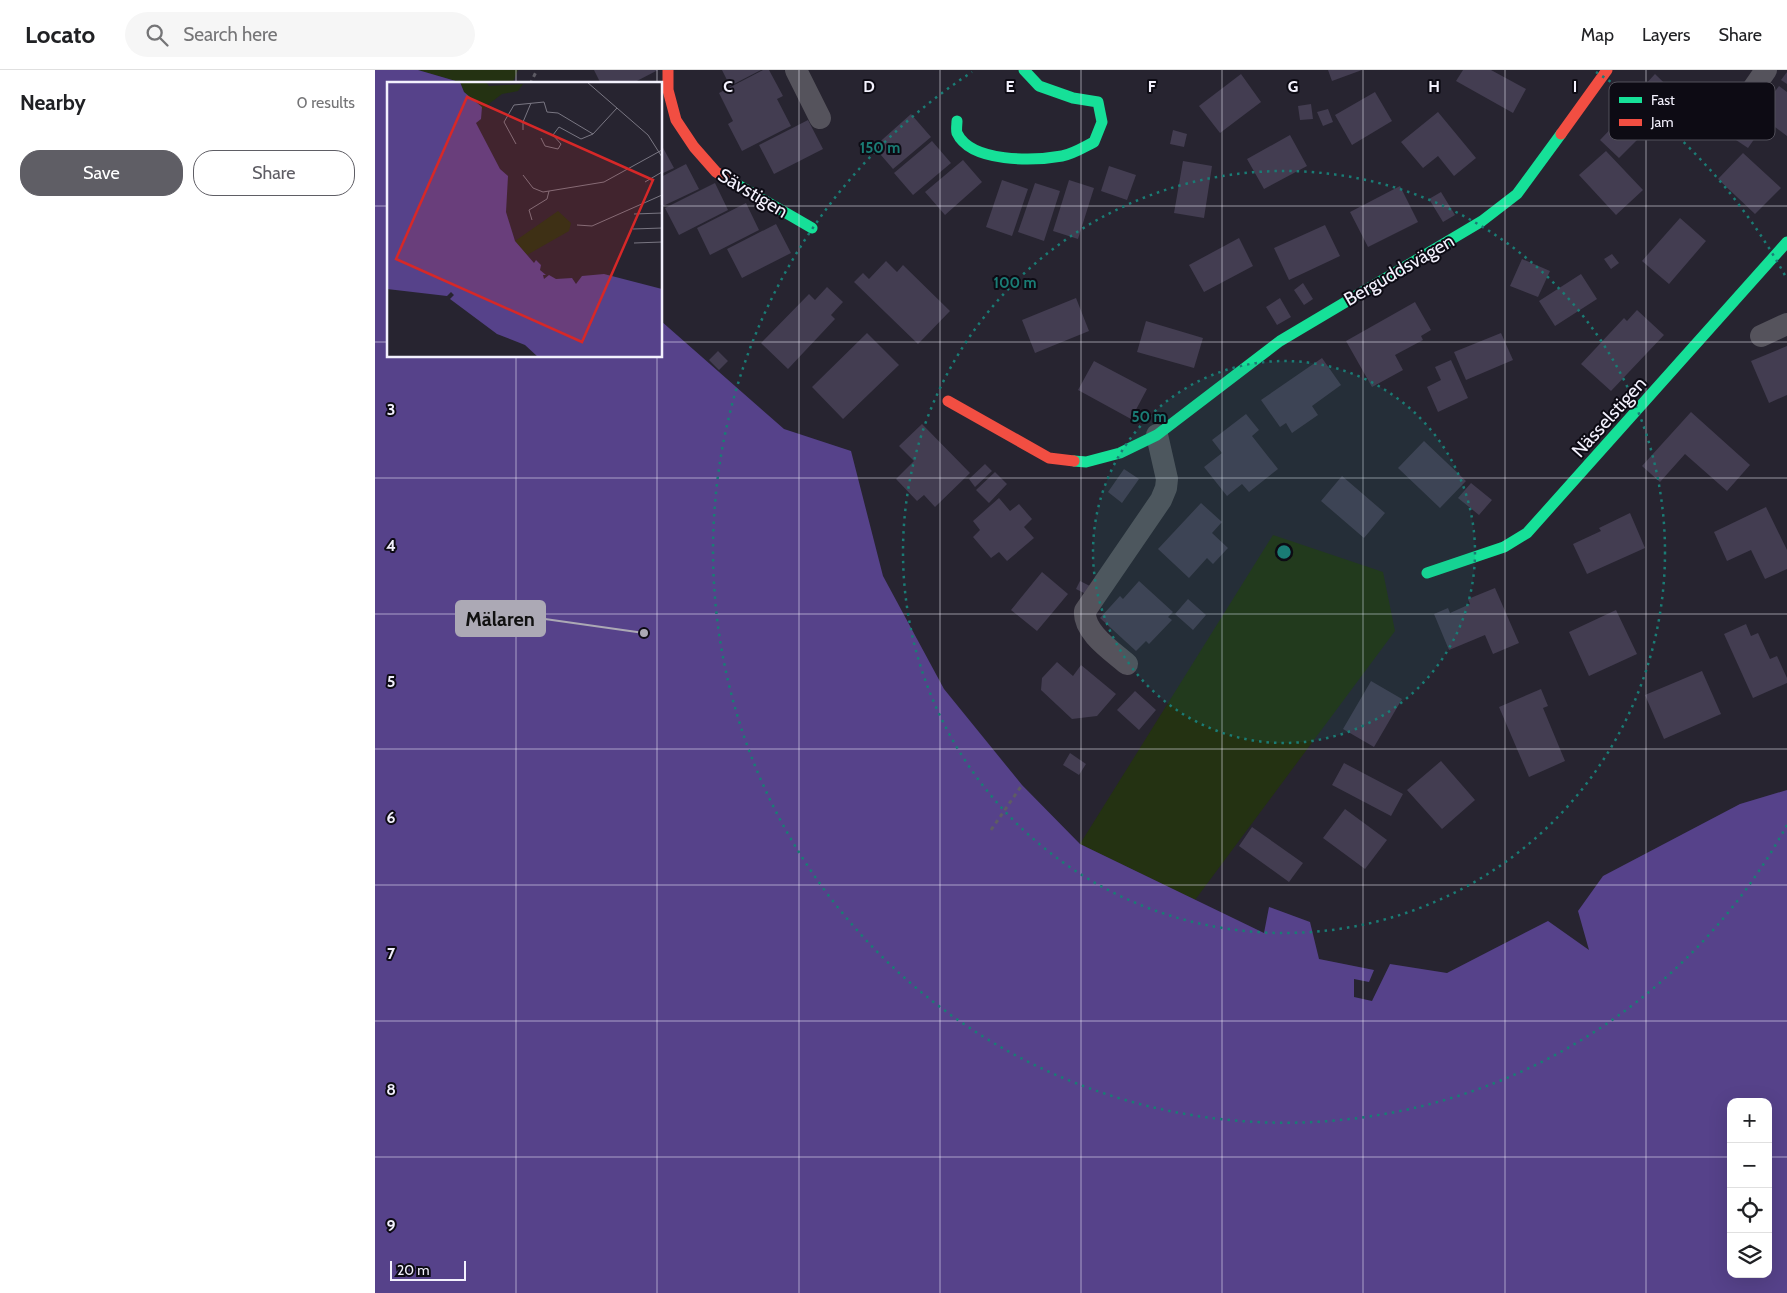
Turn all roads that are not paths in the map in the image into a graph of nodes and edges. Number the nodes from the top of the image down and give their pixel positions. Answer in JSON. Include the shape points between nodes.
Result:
{"nodes":[{"id":1,"x":668,"y":70,"type":"edge"},
{"id":2,"x":796,"y":70,"type":"edge"},
{"id":3,"x":1024,"y":70,"type":"edge"},
{"id":4,"x":1607,"y":70,"type":"edge"},
{"id":5,"x":1766,"y":70,"type":"edge"},
{"id":6,"x":1758,"y":82,"type":"edge"},
{"id":7,"x":820,"y":118,"type":"dead end"},
{"id":8,"x":957,"y":121,"type":"dead end"},
{"id":9,"x":812,"y":228,"type":"dead end"},
{"id":10,"x":1787,"y":242,"type":"edge"},
{"id":11,"x":1787,"y":324,"type":"edge"},
{"id":12,"x":1761,"y":336,"type":"dead end"},
{"id":13,"x":948,"y":401,"type":"dead end"},
{"id":14,"x":1157,"y":435,"type":"junction"},
{"id":15,"x":1427,"y":573,"type":"dead end"},
{"id":16,"x":1127,"y":664,"type":"dead end"}],
"edges":[{"from":1,"to":9,"type":"street","name":"Sävstigen","via":[[668,90],[677,120],[694,147],[716,172]]},
{"from":2,"to":7,"type":"street"},
{"from":3,"to":8,"type":"street","via":[[1039,86],[1073,98],[1098,102],[1102,122],[1095,142],[1064,156],[1002,158],[970,148],[957,132]]},
{"from":4,"to":14,"type":"street","name":"Berguddsvägen","via":[[1517,194],[1482,221],[1280,341]]},
{"from":5,"to":6,"type":"street"},
{"from":10,"to":15,"type":"street","name":"Nässelstigen","via":[[1527,533],[1504,547]]},
{"from":11,"to":12,"type":"street"},
{"from":13,"to":14,"type":"street","name":"Berguddsvägen","via":[[1049,458],[1086,462],[1121,453]]},
{"from":14,"to":16,"type":"street","via":[[1166,488],[1085,611],[1084,618],[1089,629]]}]}
